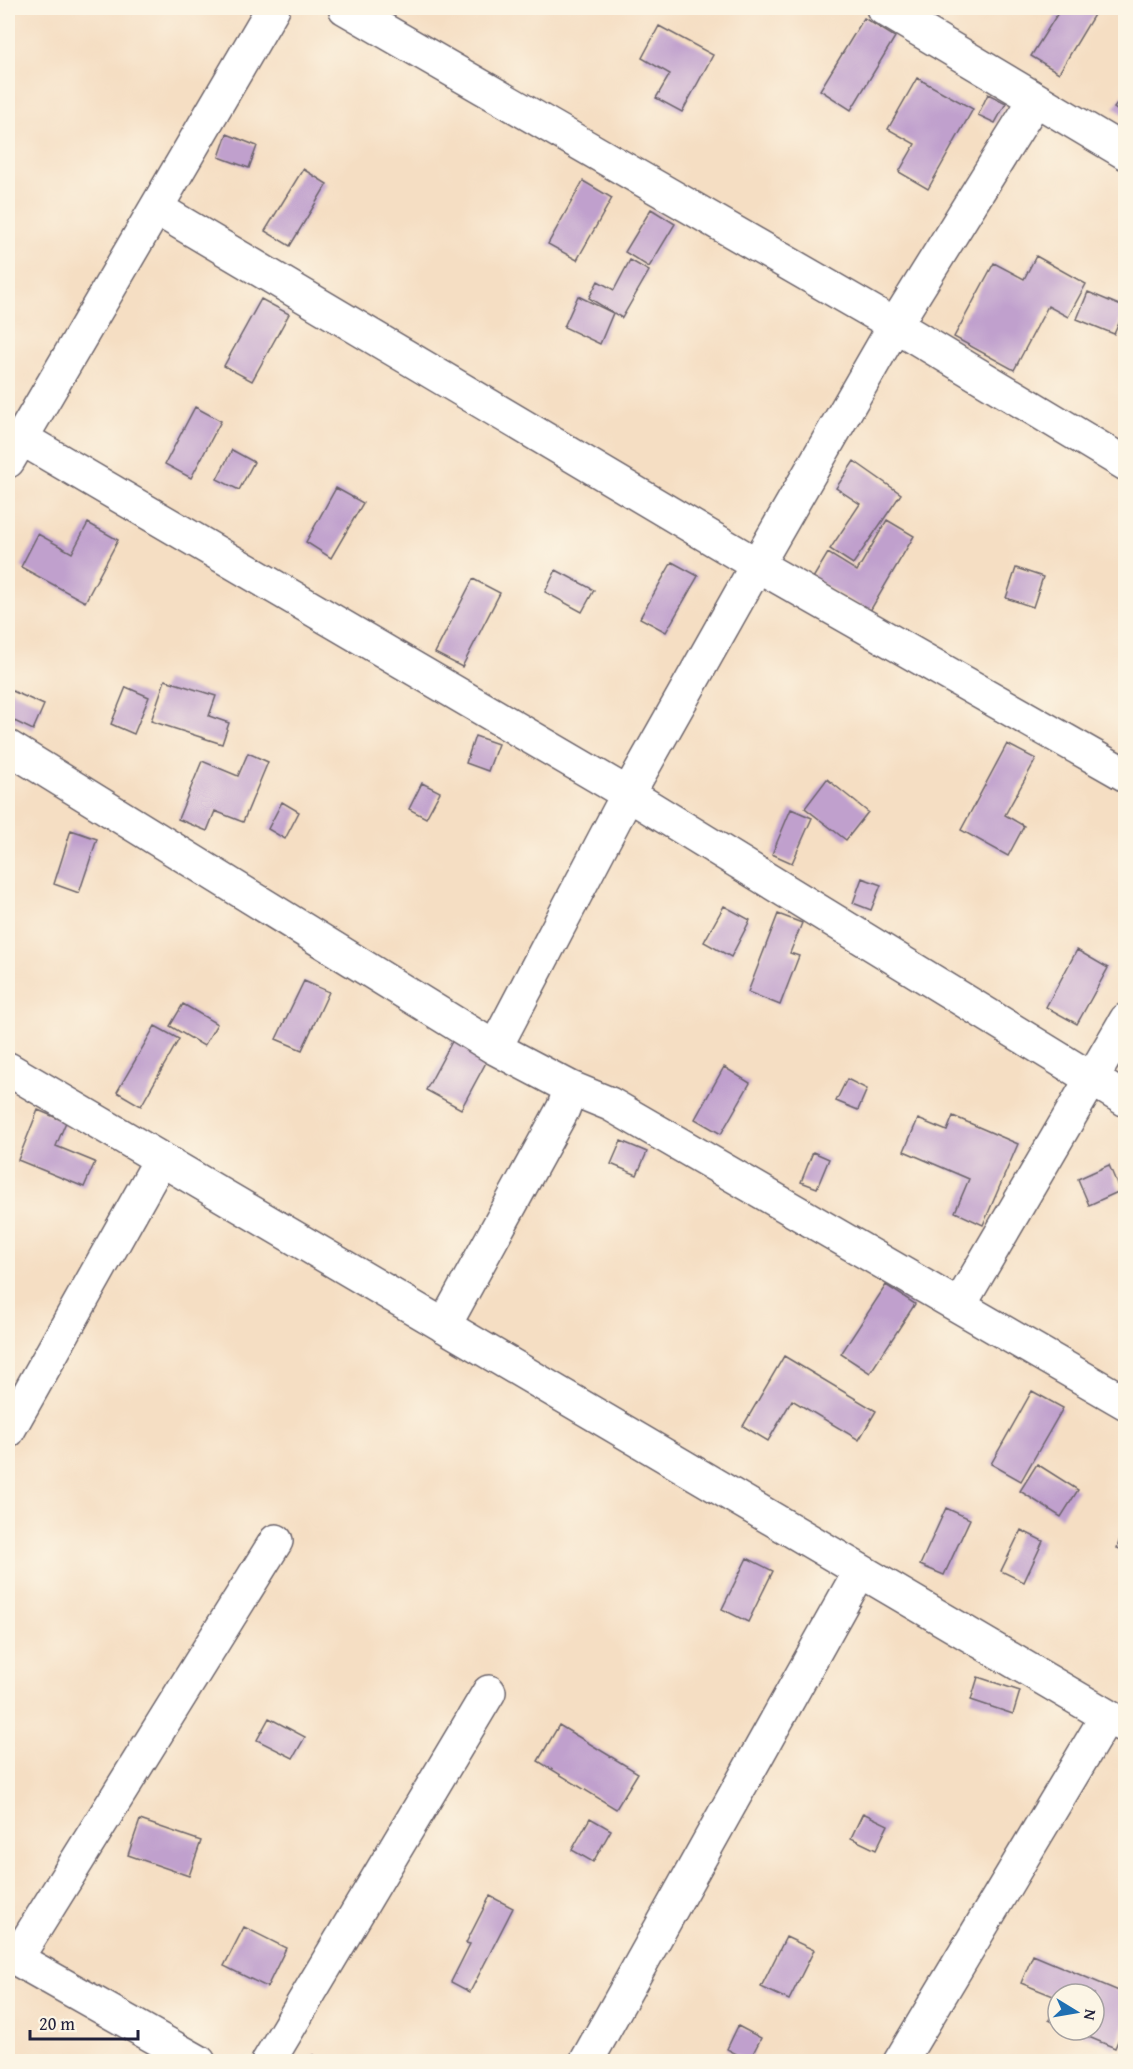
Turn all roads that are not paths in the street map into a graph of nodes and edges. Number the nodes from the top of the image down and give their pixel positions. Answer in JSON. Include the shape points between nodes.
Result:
{"nodes":[{"id":1,"x":273,"y":8,"type":"edge"},
{"id":2,"x":345,"y":8,"type":"edge"},
{"id":3,"x":883,"y":8,"type":"edge"},
{"id":4,"x":1035,"y":100,"type":"junction"},
{"id":5,"x":1125,"y":153,"type":"edge"},
{"id":6,"x":156,"y":208,"type":"junction"},
{"id":7,"x":895,"y":325,"type":"junction"},
{"id":8,"x":14,"y":449,"type":"edge"},
{"id":9,"x":1125,"y":464,"type":"edge"},
{"id":10,"x":757,"y":565,"type":"junction"},
{"id":11,"x":8,"y":747,"type":"edge"},
{"id":12,"x":1125,"y":775,"type":"edge"},
{"id":13,"x":628,"y":794,"type":"junction"},
{"id":14,"x":1125,"y":1020,"type":"edge"},
{"id":15,"x":495,"y":1048,"type":"junction"},
{"id":16,"x":8,"y":1069,"type":"edge"},
{"id":17,"x":1091,"y":1080,"type":"junction"},
{"id":18,"x":571,"y":1088,"type":"junction"},
{"id":19,"x":1125,"y":1100,"type":"edge"},
{"id":20,"x":161,"y":1159,"type":"junction"},
{"id":21,"x":959,"y":1306,"type":"junction"},
{"id":22,"x":444,"y":1326,"type":"junction"},
{"id":23,"x":1125,"y":1403,"type":"edge"},
{"id":24,"x":8,"y":1431,"type":"edge"},
{"id":25,"x":276,"y":1541,"type":"dead end"},
{"id":26,"x":860,"y":1571,"type":"junction"},
{"id":27,"x":489,"y":1692,"type":"dead end"},
{"id":28,"x":1116,"y":1721,"type":"edge"},
{"id":29,"x":12,"y":1957,"type":"edge"},
{"id":30,"x":199,"y":2061,"type":"edge"},
{"id":31,"x":268,"y":2061,"type":"edge"},
{"id":32,"x":586,"y":2061,"type":"edge"},
{"id":33,"x":900,"y":2061,"type":"edge"}],
"edges":[{"from":1,"to":6,"type":"street"},
{"from":2,"to":7,"type":"street"},
{"from":3,"to":4,"type":"street"},
{"from":4,"to":5,"type":"street"},
{"from":4,"to":7,"type":"street"},
{"from":6,"to":8,"type":"street"},
{"from":6,"to":10,"type":"street"},
{"from":7,"to":9,"type":"street"},
{"from":7,"to":10,"type":"street"},
{"from":8,"to":13,"type":"street"},
{"from":10,"to":12,"type":"street"},
{"from":10,"to":13,"type":"street"},
{"from":11,"to":15,"type":"street"},
{"from":13,"to":15,"type":"street"},
{"from":13,"to":17,"type":"street"},
{"from":14,"to":17,"type":"street"},
{"from":15,"to":18,"type":"street"},
{"from":16,"to":20,"type":"street"},
{"from":17,"to":19,"type":"street"},
{"from":17,"to":21,"type":"street"},
{"from":18,"to":21,"type":"street","via":[[610,1104]]},
{"from":18,"to":22,"type":"street"},
{"from":20,"to":22,"type":"street"},
{"from":20,"to":24,"type":"street"},
{"from":21,"to":23,"type":"street"},
{"from":22,"to":26,"type":"street"},
{"from":25,"to":29,"type":"street"},
{"from":26,"to":28,"type":"street"},
{"from":26,"to":32,"type":"street"},
{"from":27,"to":31,"type":"street"},
{"from":28,"to":33,"type":"street"},
{"from":29,"to":30,"type":"street"}]}
